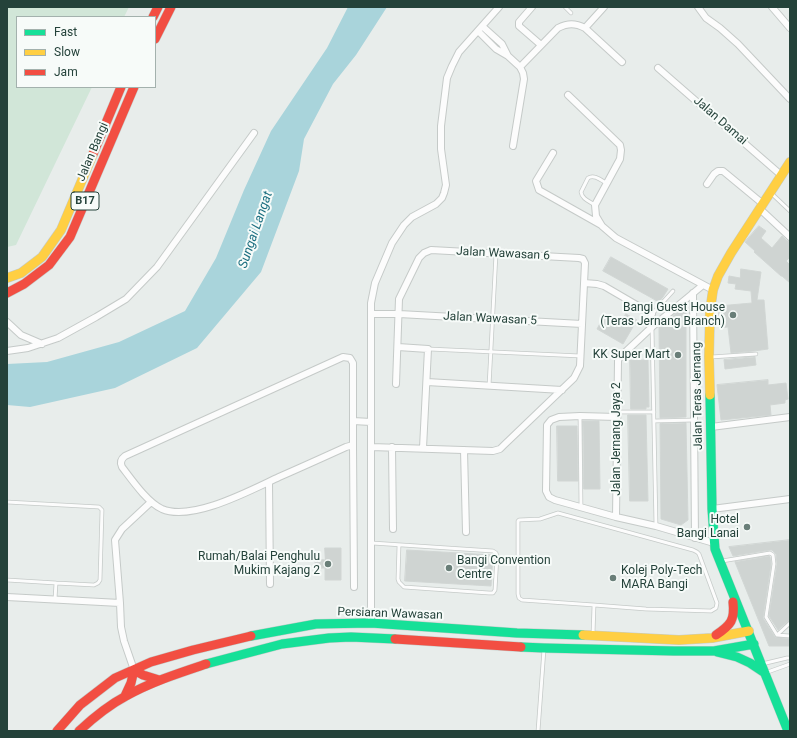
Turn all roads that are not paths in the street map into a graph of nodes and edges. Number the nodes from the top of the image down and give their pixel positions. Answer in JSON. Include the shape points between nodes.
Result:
{"nodes":[{"id":1,"x":158,"y":7,"type":"edge"},
{"id":2,"x":171,"y":7,"type":"edge"},
{"id":3,"x":499,"y":7,"type":"edge"},
{"id":4,"x":532,"y":7,"type":"edge"},
{"id":5,"x":565,"y":7,"type":"edge"},
{"id":6,"x":604,"y":7,"type":"edge"},
{"id":7,"x":698,"y":7,"type":"edge"},
{"id":8,"x":772,"y":7,"type":"edge"},
{"id":9,"x":571,"y":13,"type":"dead end"},
{"id":10,"x":154,"y":16,"type":"edge"},
{"id":11,"x":482,"y":26,"type":"junction"},
{"id":12,"x":585,"y":28,"type":"junction"},
{"id":13,"x":790,"y":28,"type":"edge"},
{"id":14,"x":478,"y":31,"type":"junction"},
{"id":15,"x":156,"y":37,"type":"edge"},
{"id":16,"x":541,"y":46,"type":"junction"},
{"id":17,"x":508,"y":56,"type":"junction"},
{"id":18,"x":622,"y":62,"type":"dead end"},
{"id":19,"x":520,"y":68,"type":"junction"},
{"id":20,"x":658,"y":68,"type":"dead end"},
{"id":21,"x":121,"y":88,"type":"edge"},
{"id":22,"x":134,"y":88,"type":"edge"},
{"id":23,"x":568,"y":95,"type":"dead end"},
{"id":24,"x":790,"y":99,"type":"edge"},
{"id":25,"x":254,"y":133,"type":"dead end"},
{"id":26,"x":513,"y":146,"type":"dead end"},
{"id":27,"x":553,"y":153,"type":"dead end"},
{"id":28,"x":790,"y":162,"type":"edge"},
{"id":29,"x":781,"y":175,"type":"junction"},
{"id":30,"x":607,"y":183,"type":"junction"},
{"id":31,"x":707,"y":184,"type":"dead end"},
{"id":32,"x":770,"y":193,"type":"junction"},
{"id":33,"x":595,"y":204,"type":"junction"},
{"id":34,"x":761,"y":207,"type":"junction"},
{"id":35,"x":790,"y":211,"type":"edge"},
{"id":36,"x":602,"y":226,"type":"junction"},
{"id":37,"x":790,"y":238,"type":"edge"},
{"id":38,"x":496,"y":254,"type":"junction"},
{"id":39,"x":7,"y":278,"type":"edge"},
{"id":40,"x":584,"y":283,"type":"junction"},
{"id":41,"x":703,"y":285,"type":"junction"},
{"id":42,"x":712,"y":290,"type":"junction"},
{"id":43,"x":673,"y":291,"type":"dead end"},
{"id":44,"x":7,"y":293,"type":"edge"},
{"id":45,"x":693,"y":293,"type":"junction"},
{"id":46,"x":371,"y":314,"type":"junction"},
{"id":47,"x":399,"y":314,"type":"junction"},
{"id":48,"x":652,"y":314,"type":"junction"},
{"id":49,"x":493,"y":319,"type":"junction"},
{"id":50,"x":7,"y":322,"type":"edge"},
{"id":51,"x":644,"y":323,"type":"dead end"},
{"id":52,"x":582,"y":324,"type":"junction"},
{"id":53,"x":652,"y":327,"type":"junction"},
{"id":54,"x":42,"y":344,"type":"junction"},
{"id":55,"x":398,"y":347,"type":"junction"},
{"id":56,"x":428,"y":349,"type":"junction"},
{"id":57,"x":7,"y":351,"type":"edge"},
{"id":58,"x":491,"y":352,"type":"junction"},
{"id":59,"x":756,"y":354,"type":"dead end"},
{"id":60,"x":581,"y":356,"type":"junction"},
{"id":61,"x":709,"y":357,"type":"junction"},
{"id":62,"x":427,"y":382,"type":"junction"},
{"id":63,"x":396,"y":384,"type":"dead end"},
{"id":64,"x":489,"y":386,"type":"junction"},
{"id":65,"x":562,"y":390,"type":"junction"},
{"id":66,"x":654,"y":412,"type":"junction"},
{"id":67,"x":617,"y":415,"type":"junction"},
{"id":68,"x":580,"y":416,"type":"junction"},
{"id":69,"x":790,"y":418,"type":"edge"},
{"id":70,"x":694,"y":420,"type":"junction"},
{"id":71,"x":353,"y":421,"type":"junction"},
{"id":72,"x":654,"y":421,"type":"junction"},
{"id":73,"x":371,"y":422,"type":"junction"},
{"id":74,"x":711,"y":427,"type":"junction"},
{"id":75,"x":353,"y":445,"type":"junction"},
{"id":76,"x":371,"y":447,"type":"junction"},
{"id":77,"x":392,"y":448,"type":"junction"},
{"id":78,"x":423,"y":448,"type":"junction"},
{"id":79,"x":464,"y":450,"type":"junction"},
{"id":80,"x":270,"y":482,"type":"junction"},
{"id":81,"x":790,"y":499,"type":"edge"},
{"id":82,"x":7,"y":502,"type":"edge"},
{"id":83,"x":151,"y":502,"type":"junction"},
{"id":84,"x":581,"y":508,"type":"junction"},
{"id":85,"x":712,"y":509,"type":"junction"},
{"id":86,"x":616,"y":517,"type":"junction"},
{"id":87,"x":656,"y":526,"type":"junction"},
{"id":88,"x":393,"y":529,"type":"dead end"},
{"id":89,"x":466,"y":532,"type":"dead end"},
{"id":90,"x":695,"y":538,"type":"junction"},
{"id":91,"x":372,"y":543,"type":"junction"},
{"id":92,"x":714,"y":543,"type":"junction"},
{"id":93,"x":399,"y":545,"type":"junction"},
{"id":94,"x":721,"y":562,"type":"junction"},
{"id":95,"x":7,"y":580,"type":"edge"},
{"id":96,"x":56,"y":583,"type":"junction"},
{"id":97,"x":270,"y":584,"type":"dead end"},
{"id":98,"x":730,"y":585,"type":"junction"},
{"id":99,"x":354,"y":587,"type":"dead end"},
{"id":100,"x":7,"y":597,"type":"edge"},
{"id":101,"x":55,"y":599,"type":"junction"},
{"id":102,"x":120,"y":603,"type":"junction"},
{"id":103,"x":594,"y":605,"type":"junction"},
{"id":104,"x":371,"y":623,"type":"junction"},
{"id":105,"x":790,"y":623,"type":"edge"},
{"id":106,"x":749,"y":631,"type":"junction"},
{"id":107,"x":517,"y":633,"type":"junction"},
{"id":108,"x":570,"y":635,"type":"junction"},
{"id":109,"x":593,"y":635,"type":"junction"},
{"id":110,"x":777,"y":635,"type":"junction"},
{"id":111,"x":351,"y":636,"type":"junction"},
{"id":112,"x":790,"y":636,"type":"edge"},
{"id":113,"x":712,"y":638,"type":"junction"},
{"id":114,"x":401,"y":639,"type":"junction"},
{"id":115,"x":754,"y":644,"type":"junction"},
{"id":116,"x":544,"y":648,"type":"junction"},
{"id":117,"x":714,"y":651,"type":"junction"},
{"id":118,"x":790,"y":658,"type":"edge"},
{"id":119,"x":790,"y":664,"type":"edge"},
{"id":120,"x":764,"y":668,"type":"junction"},
{"id":121,"x":134,"y":670,"type":"junction"},
{"id":122,"x":159,"y":680,"type":"junction"},
{"id":123,"x":124,"y":696,"type":"junction"},
{"id":124,"x":57,"y":731,"type":"edge"},
{"id":125,"x":79,"y":731,"type":"edge"},
{"id":126,"x":538,"y":731,"type":"edge"},
{"id":127,"x":788,"y":731,"type":"edge"}],
"edges":[{"from":1,"to":10,"type":"main road"},
{"from":2,"to":15,"type":"main road"},
{"from":3,"to":11,"type":"street"},
{"from":4,"to":16,"type":"street","via":[[518,24]]},
{"from":5,"to":9,"type":"lane"},
{"from":6,"to":12,"type":"street"},
{"from":7,"to":24,"type":"street","via":[[706,18],[738,44]]},
{"from":8,"to":13,"type":"street"},
{"from":11,"to":14,"type":"street"},
{"from":11,"to":17,"type":"street","via":[[502,44]]},
{"from":12,"to":16,"type":"street","via":[[579,25],[564,25]]},
{"from":12,"to":18,"type":"street"},
{"from":14,"to":17,"type":"street","via":[[496,49]]},
{"from":14,"to":46,"type":"street","via":[[459,52],[447,78],[441,126],[446,185],[444,194],[436,204],[412,217],[392,243],[375,284]]},
{"from":16,"to":19,"type":"street"},
{"from":17,"to":19,"type":"street"},
{"from":19,"to":26,"type":"street","via":[[524,79]]},
{"from":20,"to":29,"type":"street","name":"Jalan Damai"},
{"from":21,"to":39,"type":"main road","name":"Jalan Bangi","number":"B17","via":[[61,230],[42,257],[21,273]]},
{"from":22,"to":44,"type":"main road","name":"Jalan Bangi","number":"B17","via":[[70,237],[49,265]]},
{"from":23,"to":30,"type":"street","via":[[620,145],[620,159]]},
{"from":25,"to":54,"type":"street","via":[[157,267],[126,299]]},
{"from":27,"to":36,"type":"street","via":[[536,181],[539,190]]},
{"from":28,"to":29,"type":"main road","name":"Jalan Teras Jernang"},
{"from":29,"to":32,"type":"main road","name":"Jalan Teras Jernang"},
{"from":30,"to":33,"type":"street"},
{"from":30,"to":33,"type":"lane","via":[[594,176],[588,178],[581,196]]},
{"from":31,"to":34,"type":"street","via":[[718,170],[723,171]]},
{"from":32,"to":34,"type":"main road","name":"Jalan Teras Jernang"},
{"from":32,"to":35,"type":"lane"},
{"from":33,"to":36,"type":"street","via":[[596,216]]},
{"from":34,"to":37,"type":"street"},
{"from":34,"to":42,"type":"main road","name":"Jalan Teras Jernang","via":[[731,253]]},
{"from":36,"to":41,"type":"street","via":[[616,238]]},
{"from":38,"to":40,"type":"street","name":"Jalan Wawasan 6","via":[[583,259]]},
{"from":38,"to":47,"type":"street","name":"Jalan Wawasan 6","via":[[431,250],[424,253],[419,258],[399,299]]},
{"from":38,"to":49,"type":"lane"},
{"from":40,"to":48,"type":"street","via":[[604,286]]},
{"from":40,"to":52,"type":"street"},
{"from":41,"to":42,"type":"street"},
{"from":41,"to":45,"type":"street"},
{"from":42,"to":61,"type":"main road","name":"Jalan Teras Jernang"},
{"from":43,"to":48,"type":"lane"},
{"from":45,"to":53,"type":"street"},
{"from":45,"to":70,"type":"street"},
{"from":46,"to":47,"type":"street","name":"Jalan Wawasan 5"},
{"from":46,"to":73,"type":"street"},
{"from":47,"to":49,"type":"street","name":"Jalan Wawasan 5"},
{"from":47,"to":55,"type":"street"},
{"from":48,"to":51,"type":"lane"},
{"from":49,"to":52,"type":"street","name":"Jalan Wawasan 5"},
{"from":49,"to":58,"type":"lane"},
{"from":50,"to":54,"type":"street","via":[[21,335]]},
{"from":52,"to":60,"type":"street"},
{"from":53,"to":66,"type":"lane"},
{"from":53,"to":67,"type":"street","name":"Jalan Jernang Jaya 2","via":[[619,358]]},
{"from":54,"to":57,"type":"street"},
{"from":55,"to":56,"type":"street"},
{"from":55,"to":63,"type":"street"},
{"from":56,"to":58,"type":"lane"},
{"from":56,"to":62,"type":"street"},
{"from":58,"to":60,"type":"lane"},
{"from":58,"to":64,"type":"lane"},
{"from":59,"to":61,"type":"lane"},
{"from":60,"to":65,"type":"street","via":[[580,366],[574,378]]},
{"from":61,"to":74,"type":"main road","name":"Jalan Teras Jernang"},
{"from":62,"to":64,"type":"street"},
{"from":62,"to":78,"type":"street"},
{"from":64,"to":65,"type":"street"},
{"from":65,"to":79,"type":"street","via":[[500,449]]},
{"from":66,"to":67,"type":"lane"},
{"from":66,"to":72,"type":"lane"},
{"from":67,"to":68,"type":"street"},
{"from":67,"to":86,"type":"street","name":"Jalan Jernang Jaya 2"},
{"from":68,"to":84,"type":"lane"},
{"from":68,"to":84,"type":"street","via":[[558,417],[547,425],[546,491],[549,497],[555,500]]},
{"from":69,"to":74,"type":"street"},
{"from":70,"to":72,"type":"lane"},
{"from":70,"to":90,"type":"street"},
{"from":71,"to":73,"type":"street"},
{"from":71,"to":75,"type":"street"},
{"from":71,"to":83,"type":"street","via":[[353,363],[350,358],[343,357],[123,458],[122,467]]},
{"from":72,"to":87,"type":"lane"},
{"from":73,"to":76,"type":"street"},
{"from":74,"to":85,"type":"main road","name":"Jalan Teras Jernang"},
{"from":75,"to":80,"type":"street"},
{"from":75,"to":99,"type":"street"},
{"from":76,"to":77,"type":"street"},
{"from":76,"to":91,"type":"street"},
{"from":77,"to":78,"type":"street"},
{"from":77,"to":88,"type":"street"},
{"from":78,"to":79,"type":"street"},
{"from":79,"to":89,"type":"street"},
{"from":80,"to":83,"type":"street","via":[[229,500],[182,512],[162,509]]},
{"from":80,"to":97,"type":"street"},
{"from":81,"to":85,"type":"street"},
{"from":82,"to":96,"type":"lane","via":[[101,508],[100,580],[94,584]]},
{"from":83,"to":102,"type":"street","via":[[122,529],[115,540]]},
{"from":84,"to":86,"type":"street"},
{"from":85,"to":92,"type":"main road","name":"Jalan Teras Jernang"},
{"from":86,"to":87,"type":"street"},
{"from":87,"to":90,"type":"street"},
{"from":90,"to":92,"type":"street"},
{"from":91,"to":93,"type":"lane"},
{"from":91,"to":104,"type":"street"},
{"from":92,"to":94,"type":"main road","name":"Jalan Teras Jernang"},
{"from":93,"to":93,"type":"lane","via":[[493,551],[497,556],[495,590],[489,593],[404,587],[398,579]]},
{"from":94,"to":98,"type":"main road","name":"Jalan Teras Jernang"},
{"from":94,"to":110,"type":"lane","via":[[772,554],[774,564],[766,617]]},
{"from":95,"to":96,"type":"lane"},
{"from":96,"to":101,"type":"lane"},
{"from":98,"to":106,"type":"main road","name":"Jalan Teras Jernang"},
{"from":98,"to":113,"type":"main road","via":[[733,620],[729,627]]},
{"from":100,"to":101,"type":"street"},
{"from":101,"to":102,"type":"street"},
{"from":102,"to":121,"type":"street","via":[[124,641]]},
{"from":103,"to":103,"type":"lane","via":[[711,611],[716,608],[717,603],[698,554],[693,550],[558,513],[540,519],[518,521],[519,598]]},
{"from":103,"to":109,"type":"lane"},
{"from":104,"to":107,"type":"main road","name":"Persiaran Wawasan"},
{"from":104,"to":111,"type":"main road","via":[[363,631]]},
{"from":104,"to":114,"type":"main road","via":[[382,633]]},
{"from":104,"to":121,"type":"main road","name":"Persiaran Wawasan","via":[[316,624],[249,636],[151,662]]},
{"from":105,"to":110,"type":"lane"},
{"from":106,"to":113,"type":"main road","name":"Persiaran Wawasan"},
{"from":106,"to":115,"type":"main road","name":"Jalan Teras Jernang"},
{"from":107,"to":108,"type":"main road","name":"Persiaran Wawasan"},
{"from":107,"to":116,"type":"main road","via":[[535,640]]},
{"from":108,"to":109,"type":"main road","name":"Persiaran Wawasan"},
{"from":108,"to":116,"type":"main road"},
{"from":109,"to":113,"type":"main road","name":"Persiaran Wawasan","via":[[678,640]]},
{"from":110,"to":112,"type":"lane"},
{"from":111,"to":114,"type":"main road","name":"Persiaran Wawasan"},
{"from":111,"to":122,"type":"main road","name":"Persiaran Wawasan","via":[[282,644],[213,661]]},
{"from":114,"to":116,"type":"main road","name":"Persiaran Wawasan"},
{"from":115,"to":117,"type":"main road","name":"Persiaran Wawasan"},
{"from":115,"to":120,"type":"main road","name":"Jalan Teras Jernang"},
{"from":116,"to":117,"type":"main road","name":"Persiaran Wawasan"},
{"from":116,"to":126,"type":"lane"},
{"from":117,"to":120,"type":"main road"},
{"from":118,"to":120,"type":"lane"},
{"from":119,"to":120,"type":"lane"},
{"from":120,"to":127,"type":"main road","name":"Jalan Teras Jernang"},
{"from":121,"to":122,"type":"main road"},
{"from":121,"to":123,"type":"main road"},
{"from":121,"to":124,"type":"main road","name":"Persiaran Wawasan","via":[[115,678],[80,705]]},
{"from":122,"to":123,"type":"main road","name":"Persiaran Wawasan"},
{"from":123,"to":125,"type":"main road","name":"Persiaran Wawasan"}]}
